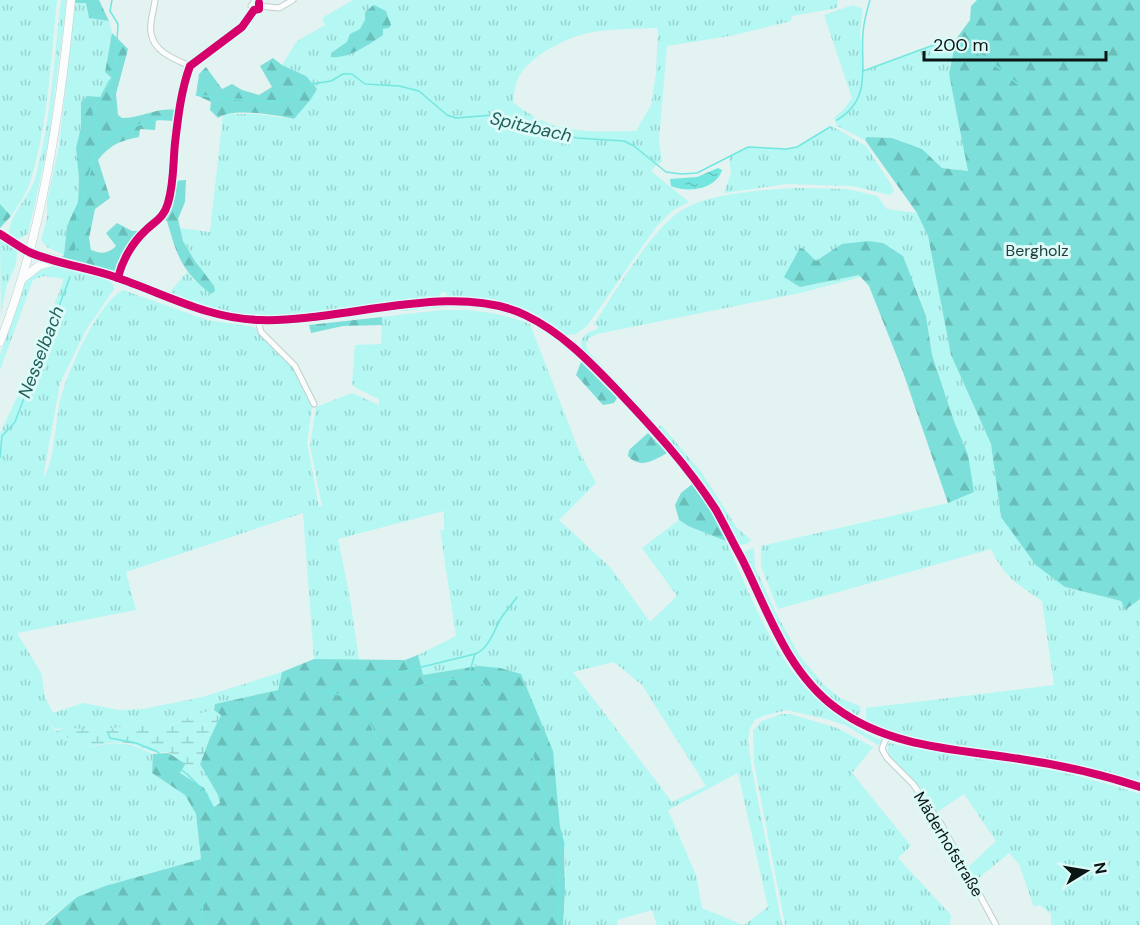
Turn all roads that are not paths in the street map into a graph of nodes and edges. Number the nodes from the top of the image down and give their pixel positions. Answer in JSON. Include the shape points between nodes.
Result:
{"nodes":[{"id":1,"x":71,"y":0,"type":"edge"},
{"id":2,"x":155,"y":0,"type":"edge"},
{"id":3,"x":293,"y":0,"type":"edge"},
{"id":4,"x":253,"y":1,"type":"edge"},
{"id":5,"x":257,"y":8,"type":"junction"},
{"id":6,"x":190,"y":66,"type":"junction"},
{"id":7,"x":0,"y":234,"type":"edge"},
{"id":8,"x":28,"y":252,"type":"junction"},
{"id":9,"x":58,"y":260,"type":"junction"},
{"id":10,"x":118,"y":278,"type":"junction"},
{"id":11,"x":21,"y":279,"type":"junction"},
{"id":12,"x":258,"y":320,"type":"junction"},
{"id":13,"x":0,"y":342,"type":"edge"},
{"id":14,"x":314,"y":404,"type":"dead end"},
{"id":15,"x":887,"y":736,"type":"junction"},
{"id":16,"x":1140,"y":787,"type":"edge"},
{"id":17,"x":996,"y":925,"type":"edge"}],
"edges":[{"from":1,"to":8,"type":"street","via":[[57,122]]},
{"from":2,"to":6,"type":"street","via":[[150,33],[154,43],[170,57]]},
{"from":3,"to":5,"type":"street","via":[[279,8]]},
{"from":4,"to":5,"type":"street","via":[[258,3]]},
{"from":5,"to":6,"type":"street","via":[[242,27]]},
{"from":6,"to":10,"type":"street","via":[[168,205],[157,223],[129,251]]},
{"from":7,"to":8,"type":"street"},
{"from":8,"to":9,"type":"street"},
{"from":8,"to":11,"type":"street"},
{"from":9,"to":10,"type":"street"},
{"from":9,"to":11,"type":"street"},
{"from":10,"to":12,"type":"street","via":[[203,310]]},
{"from":11,"to":13,"type":"street"},
{"from":12,"to":14,"type":"street","via":[[261,332],[295,366]]},
{"from":12,"to":15,"type":"street","via":[[466,301],[520,313],[555,332],[621,394],[688,471],[716,510],[781,642],[810,685],[836,708]]},
{"from":15,"to":16,"type":"street","via":[[932,747],[1082,770]]},
{"from":15,"to":17,"type":"street","name":"Mäderhofstraße","via":[[882,750],[913,784],[941,824]]}]}
